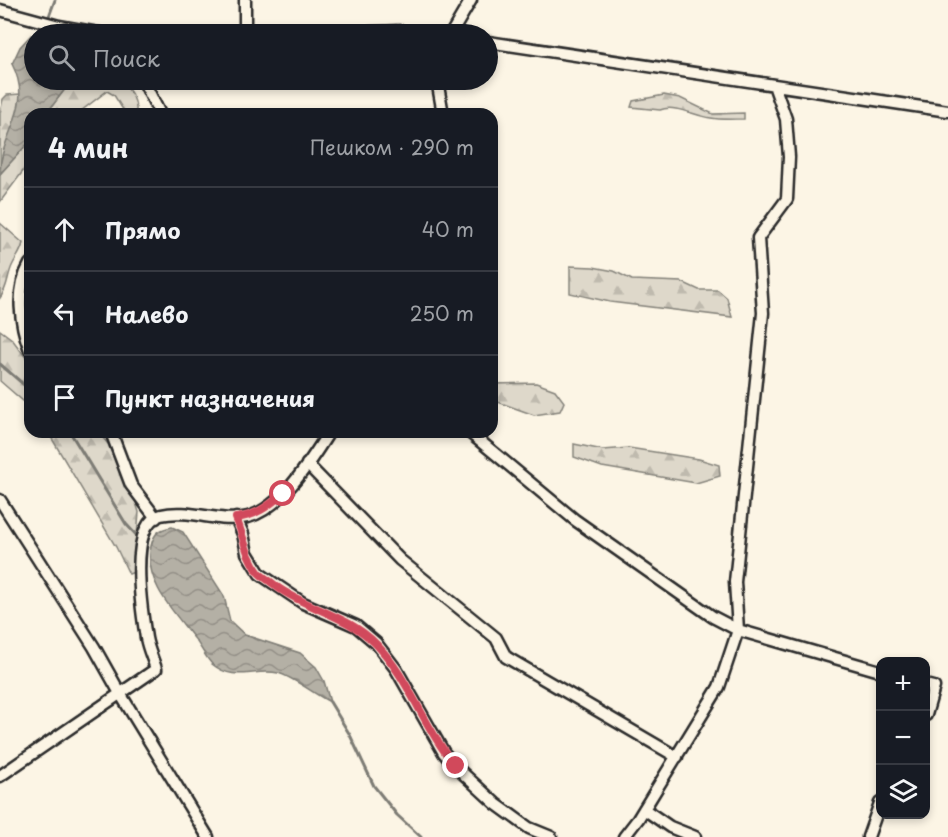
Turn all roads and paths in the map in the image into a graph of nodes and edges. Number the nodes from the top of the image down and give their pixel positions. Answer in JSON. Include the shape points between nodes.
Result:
{"nodes":[{"id":1,"x":245,"y":0,"type":"edge"},
{"id":2,"x":471,"y":0,"type":"edge"},
{"id":3,"x":0,"y":10,"type":"edge"},
{"id":4,"x":52,"y":24,"type":"edge"},
{"id":5,"x":245,"y":24,"type":"edge"},
{"id":6,"x":457,"y":24,"type":"edge"},
{"id":7,"x":498,"y":44,"type":"edge"},
{"id":8,"x":774,"y":85,"type":"junction"},
{"id":9,"x":148,"y":90,"type":"edge"},
{"id":10,"x":439,"y":90,"type":"edge"},
{"id":11,"x":157,"y":108,"type":"edge"},
{"id":12,"x":442,"y":108,"type":"edge"},
{"id":13,"x":948,"y":111,"type":"edge"},
{"id":14,"x":24,"y":279,"type":"edge"},
{"id":15,"x":24,"y":324,"type":"edge"},
{"id":16,"x":113,"y":438,"type":"edge"},
{"id":17,"x":325,"y":438,"type":"edge"},
{"id":18,"x":476,"y":438,"type":"edge"},
{"id":19,"x":307,"y":464,"type":"junction"},
{"id":20,"x":0,"y":500,"type":"edge"},
{"id":21,"x":156,"y":518,"type":"junction"},
{"id":22,"x":236,"y":518,"type":"junction"},
{"id":23,"x":738,"y":630,"type":"junction"},
{"id":24,"x":876,"y":670,"type":"edge"},
{"id":25,"x":930,"y":686,"type":"edge"},
{"id":26,"x":121,"y":695,"type":"junction"},
{"id":27,"x":930,"y":702,"type":"edge"},
{"id":28,"x":677,"y":757,"type":"junction"},
{"id":29,"x":0,"y":776,"type":"edge"},
{"id":30,"x":644,"y":809,"type":"junction"},
{"id":31,"x":876,"y":814,"type":"edge"},
{"id":32,"x":208,"y":837,"type":"edge"},
{"id":33,"x":550,"y":837,"type":"edge"},
{"id":34,"x":624,"y":837,"type":"edge"},
{"id":35,"x":695,"y":837,"type":"edge"},
{"id":36,"x":868,"y":837,"type":"edge"}],
"edges":[{"from":1,"to":5,"type":"street"},
{"from":2,"to":6,"type":"street"},
{"from":3,"to":4,"type":"street"},
{"from":7,"to":8,"type":"street"},
{"from":8,"to":13,"type":"street"},
{"from":8,"to":23,"type":"street","via":[[786,119],[787,199],[758,238],[763,313],[735,582]]},
{"from":9,"to":11,"type":"street"},
{"from":10,"to":12,"type":"street"},
{"from":14,"to":15,"type":"street","via":[[20,307]]},
{"from":16,"to":21,"type":"street","via":[[131,485]]},
{"from":17,"to":19,"type":"street"},
{"from":18,"to":23,"type":"street","via":[[575,520],[713,617]]},
{"from":19,"to":22,"type":"street","via":[[283,494],[265,508],[249,517]]},
{"from":19,"to":28,"type":"street","via":[[400,560],[496,638],[506,657]]},
{"from":20,"to":26,"type":"street"},
{"from":21,"to":22,"type":"street","via":[[182,514]]},
{"from":21,"to":26,"type":"street","via":[[147,524],[140,546],[141,600],[156,669]]},
{"from":22,"to":33,"type":"street","via":[[247,553],[260,574],[303,603],[356,626],[376,643],[396,669],[444,753],[496,804],[529,828]]},
{"from":23,"to":24,"type":"street"},
{"from":23,"to":28,"type":"street","via":[[719,687]]},
{"from":25,"to":27,"type":"street","via":[[934,687]]},
{"from":26,"to":29,"type":"street"},
{"from":26,"to":32,"type":"street"},
{"from":28,"to":30,"type":"street"},
{"from":30,"to":34,"type":"street"},
{"from":30,"to":35,"type":"street","via":[[670,827]]},
{"from":31,"to":36,"type":"street"}]}
